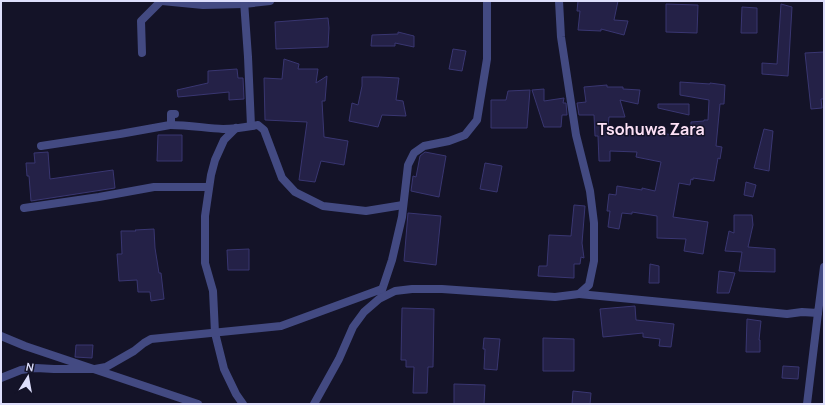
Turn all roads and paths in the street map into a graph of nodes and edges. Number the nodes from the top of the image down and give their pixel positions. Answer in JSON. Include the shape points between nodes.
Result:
{"nodes":[{"id":1,"x":162,"y":1,"type":"edge"},
{"id":2,"x":270,"y":1,"type":"edge"},
{"id":3,"x":487,"y":1,"type":"edge"},
{"id":4,"x":559,"y":1,"type":"edge"},
{"id":5,"x":244,"y":2,"type":"edge"},
{"id":6,"x":142,"y":53,"type":"dead end"},
{"id":7,"x":175,"y":114,"type":"dead end"},
{"id":8,"x":170,"y":125,"type":"junction"},
{"id":9,"x":251,"y":126,"type":"junction"},
{"id":10,"x":236,"y":128,"type":"junction"},
{"id":11,"x":41,"y":146,"type":"dead end"},
{"id":12,"x":209,"y":187,"type":"junction"},
{"id":13,"x":403,"y":205,"type":"junction"},
{"id":14,"x":24,"y":208,"type":"dead end"},
{"id":15,"x":824,"y":267,"type":"edge"},
{"id":16,"x":382,"y":289,"type":"junction"},
{"id":17,"x":580,"y":294,"type":"junction"},
{"id":18,"x":379,"y":299,"type":"junction"},
{"id":19,"x":818,"y":313,"type":"junction"},
{"id":20,"x":215,"y":333,"type":"junction"},
{"id":21,"x":1,"y":336,"type":"edge"},
{"id":22,"x":95,"y":369,"type":"junction"},
{"id":23,"x":1,"y":378,"type":"edge"},
{"id":24,"x":198,"y":404,"type":"edge"},
{"id":25,"x":243,"y":404,"type":"edge"},
{"id":26,"x":314,"y":404,"type":"edge"},
{"id":27,"x":807,"y":404,"type":"edge"}],
"edges":[{"from":1,"to":5,"type":"street","via":[[203,5]]},
{"from":1,"to":6,"type":"street","via":[[141,21]]},
{"from":2,"to":5,"type":"street"},
{"from":3,"to":13,"type":"street","via":[[487,59],[477,120],[465,135],[424,146],[414,153],[408,165]]},
{"from":4,"to":17,"type":"street","via":[[561,37],[576,135],[590,191],[594,223],[594,261],[589,285]]},
{"from":5,"to":9,"type":"street"},
{"from":7,"to":8,"type":"street","via":[[171,114]]},
{"from":8,"to":10,"type":"street"},
{"from":8,"to":11,"type":"street"},
{"from":9,"to":10,"type":"street"},
{"from":9,"to":13,"type":"street","via":[[258,125],[264,130],[282,178],[295,192],[323,206],[366,211]]},
{"from":10,"to":12,"type":"street","via":[[224,140]]},
{"from":12,"to":14,"type":"street","via":[[154,187]]},
{"from":12,"to":20,"type":"street","via":[[205,216],[205,263],[213,291]]},
{"from":13,"to":16,"type":"street","via":[[392,260]]},
{"from":15,"to":19,"type":"street"},
{"from":16,"to":18,"type":"street"},
{"from":16,"to":20,"type":"street","via":[[281,326]]},
{"from":17,"to":18,"type":"street","via":[[549,297],[498,292],[412,289],[395,291]]},
{"from":17,"to":19,"type":"street","via":[[787,314]]},
{"from":18,"to":26,"type":"street","via":[[353,326],[339,359]]},
{"from":19,"to":27,"type":"street"},
{"from":20,"to":22,"type":"street","via":[[151,339],[106,367]]},
{"from":20,"to":25,"type":"street","via":[[224,369]]},
{"from":21,"to":22,"type":"street"},
{"from":22,"to":23,"type":"street","via":[[36,368],[21,370]]},
{"from":22,"to":24,"type":"street"}]}
